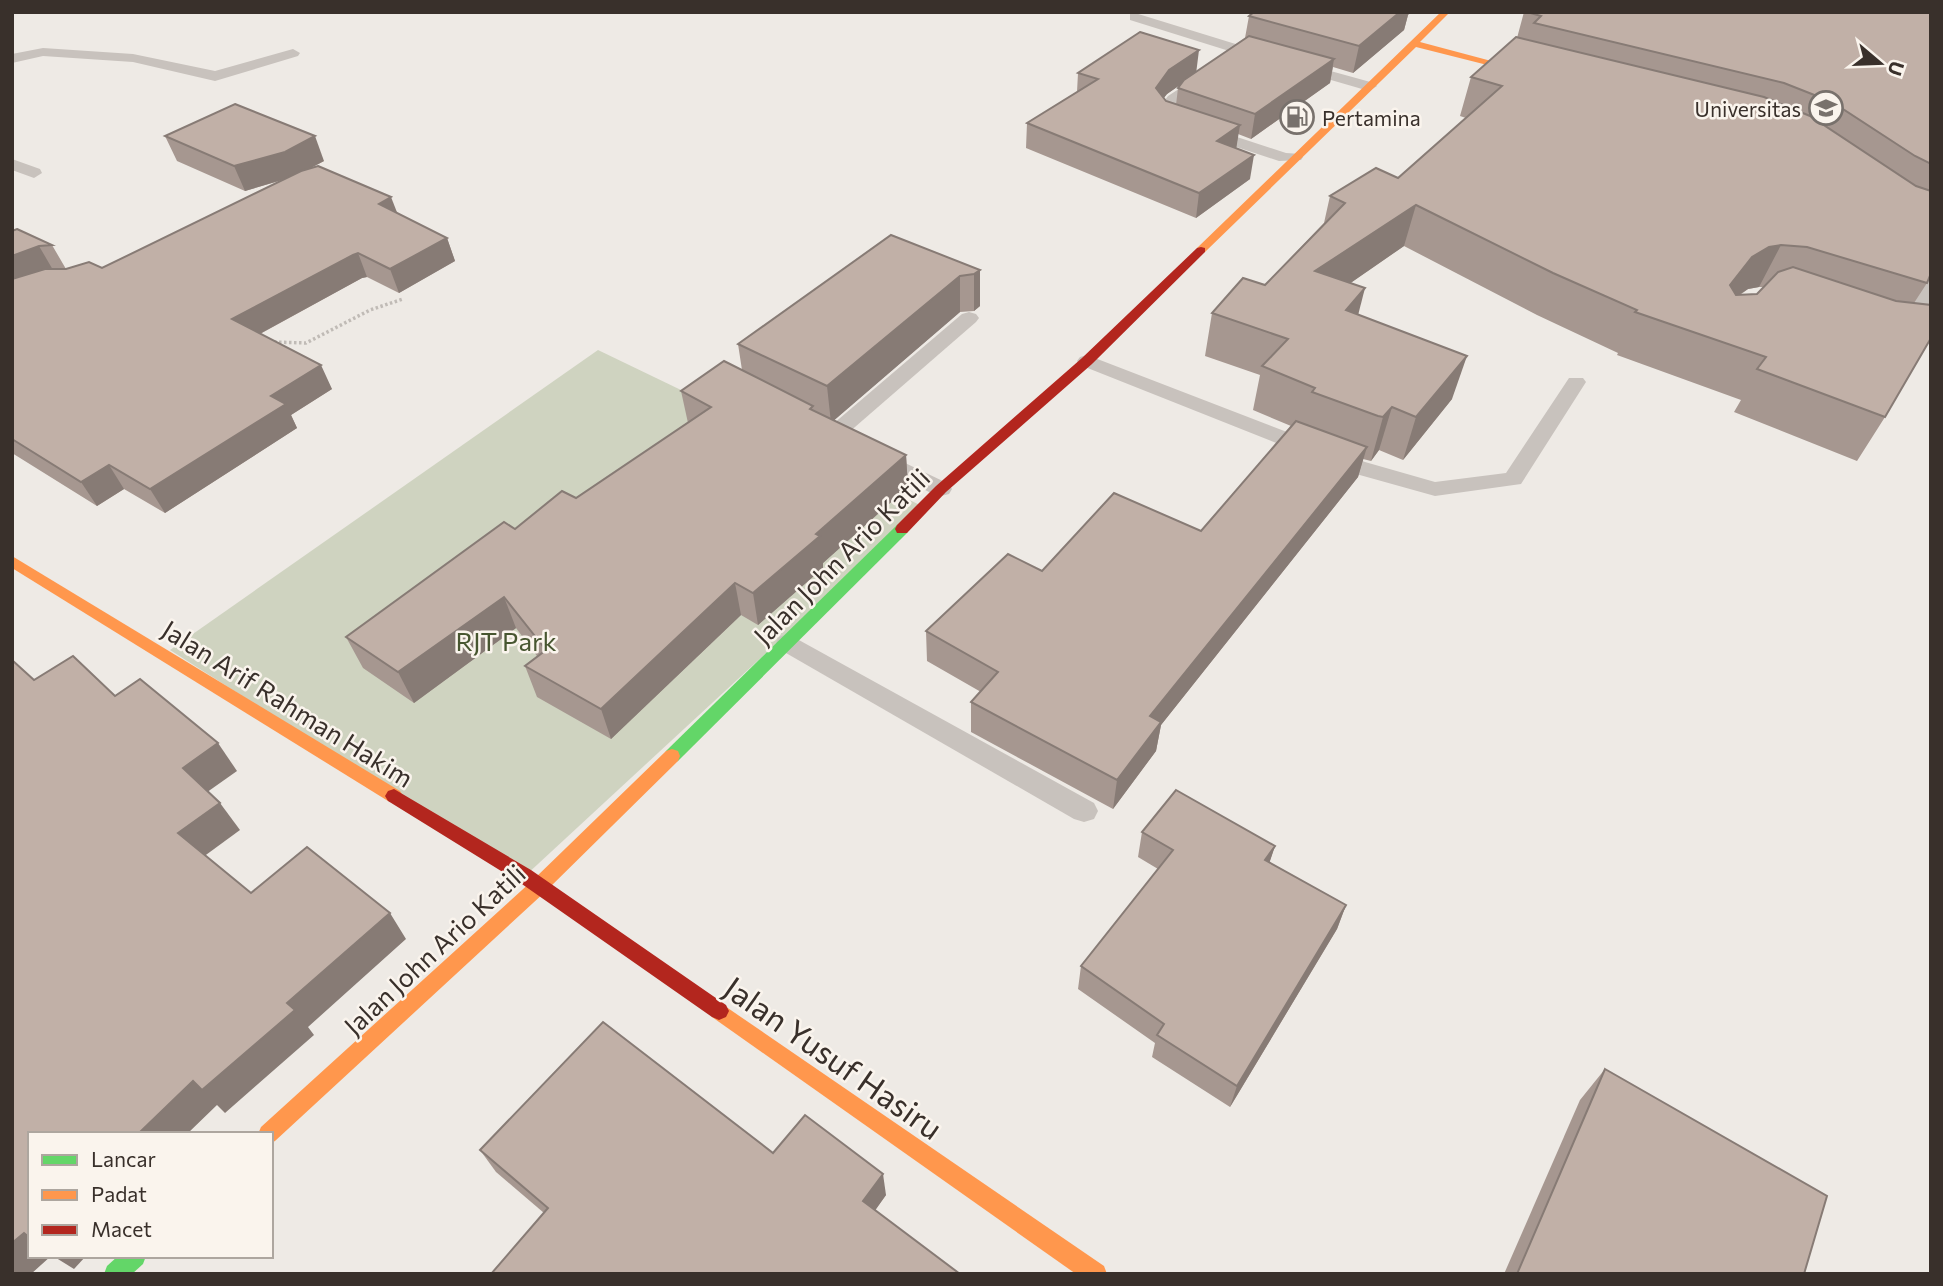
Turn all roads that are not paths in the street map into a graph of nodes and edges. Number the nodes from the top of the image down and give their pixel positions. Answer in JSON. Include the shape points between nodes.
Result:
{"nodes":[{"id":1,"x":1446,"y":12,"type":"edge"},
{"id":2,"x":1136,"y":17,"type":"dead end"},
{"id":3,"x":1412,"y":43,"type":"junction"},
{"id":4,"x":1243,"y":51,"type":"junction"},
{"id":5,"x":293,"y":53,"type":"dead end"},
{"id":6,"x":12,"y":59,"type":"edge"},
{"id":7,"x":1558,"y":80,"type":"edge"},
{"id":8,"x":1369,"y":86,"type":"junction"},
{"id":9,"x":1295,"y":158,"type":"junction"},
{"id":10,"x":12,"y":163,"type":"edge"},
{"id":11,"x":34,"y":173,"type":"dead end"},
{"id":12,"x":1931,"y":288,"type":"edge"},
{"id":13,"x":969,"y":318,"type":"dead end"},
{"id":14,"x":1866,"y":329,"type":"edge"},
{"id":15,"x":1087,"y":361,"type":"junction"},
{"id":16,"x":1576,"y":382,"type":"dead end"},
{"id":17,"x":810,"y":423,"type":"edge"},
{"id":18,"x":833,"y":435,"type":"junction"},
{"id":19,"x":942,"y":489,"type":"junction"},
{"id":20,"x":12,"y":561,"type":"edge"},
{"id":21,"x":788,"y":643,"type":"junction"},
{"id":22,"x":1084,"y":811,"type":"dead end"},
{"id":23,"x":539,"y":886,"type":"junction"},
{"id":24,"x":270,"y":1132,"type":"edge"},
{"id":25,"x":133,"y":1258,"type":"edge"},
{"id":26,"x":115,"y":1274,"type":"edge"},
{"id":27,"x":1096,"y":1274,"type":"edge"}],
"edges":[{"from":1,"to":3,"type":"main road","name":"Jalan John Ario Katili"},
{"from":2,"to":4,"type":"lane"},
{"from":3,"to":7,"type":"main road"},
{"from":3,"to":8,"type":"main road","name":"Jalan John Ario Katili"},
{"from":4,"to":8,"type":"lane"},
{"from":4,"to":9,"type":"lane","via":[[1173,99],[1164,112],[1170,120]]},
{"from":5,"to":6,"type":"lane","via":[[215,76],[133,58],[43,52]]},
{"from":8,"to":9,"type":"main road","name":"Jalan John Ario Katili"},
{"from":9,"to":15,"type":"main road","name":"Jalan John Ario Katili"},
{"from":10,"to":11,"type":"lane"},
{"from":12,"to":14,"type":"street","via":[[1915,337],[1892,338]]},
{"from":13,"to":18,"type":"lane"},
{"from":15,"to":16,"type":"lane","via":[[1357,467],[1435,489],[1513,479]]},
{"from":15,"to":19,"type":"main road","name":"Jalan John Ario Katili"},
{"from":17,"to":18,"type":"lane"},
{"from":18,"to":19,"type":"lane"},
{"from":19,"to":21,"type":"main road","name":"Jalan John Ario Katili"},
{"from":20,"to":23,"type":"main road","name":"Jalan Arif Rahman Hakim"},
{"from":21,"to":22,"type":"lane"},
{"from":21,"to":23,"type":"main road","name":"Jalan John Ario Katili"},
{"from":23,"to":24,"type":"main road","name":"Jalan John Ario Katili"},
{"from":23,"to":27,"type":"main road","name":"Jalan Yusuf Hasiru"},
{"from":25,"to":26,"type":"main road"}]}
